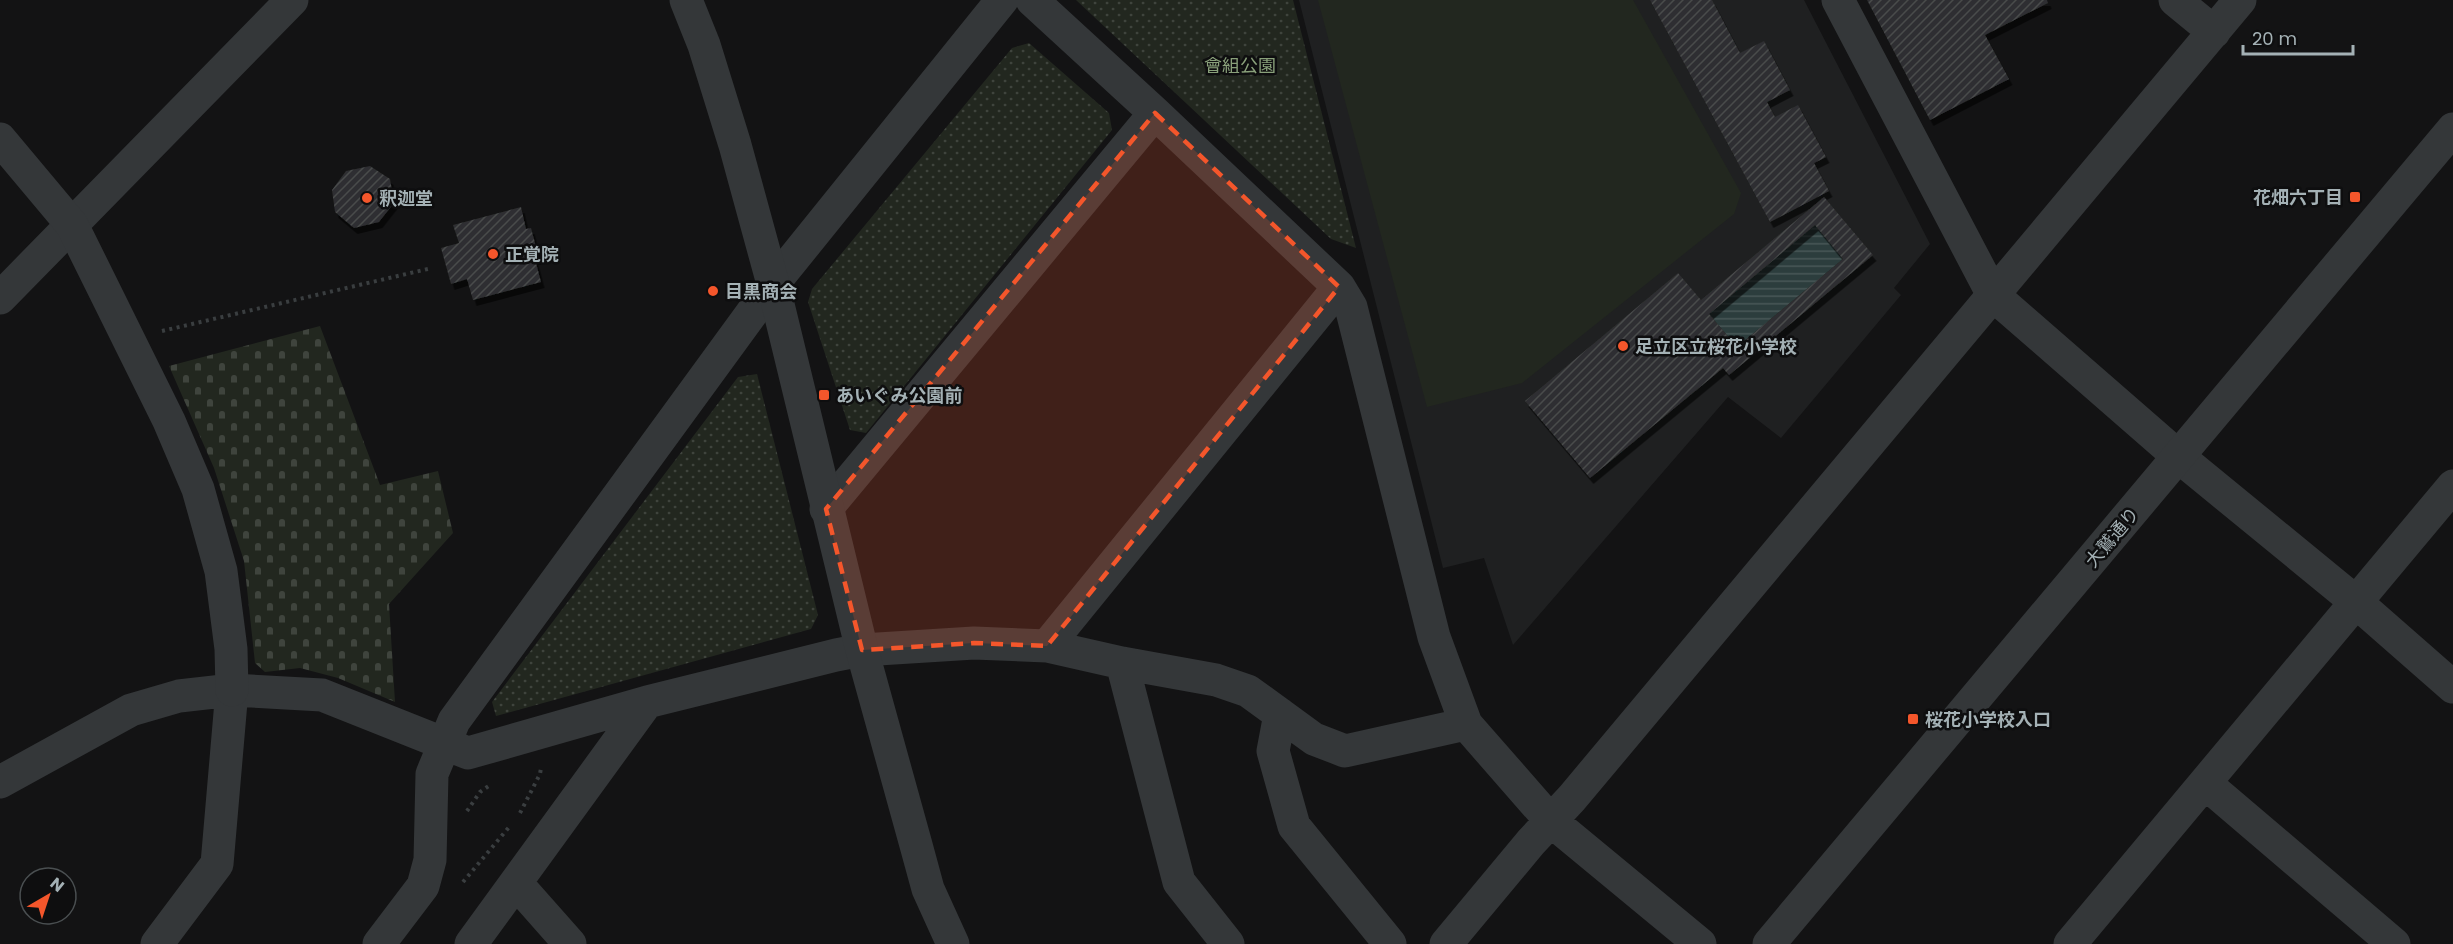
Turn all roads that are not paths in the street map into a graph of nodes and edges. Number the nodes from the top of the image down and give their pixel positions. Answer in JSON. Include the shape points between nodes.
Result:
{"nodes":[{"id":1,"x":292,"y":0,"type":"edge"},
{"id":2,"x":686,"y":0,"type":"edge"},
{"id":3,"x":1002,"y":0,"type":"edge"},
{"id":4,"x":1032,"y":0,"type":"edge"},
{"id":5,"x":1838,"y":0,"type":"edge"},
{"id":6,"x":2175,"y":0,"type":"edge"},
{"id":7,"x":2240,"y":0,"type":"edge"},
{"id":8,"x":2214,"y":32,"type":"junction"},
{"id":9,"x":1155,"y":113,"type":"junction"},
{"id":10,"x":2453,"y":129,"type":"edge"},
{"id":11,"x":0,"y":139,"type":"edge"},
{"id":12,"x":72,"y":225,"type":"junction"},
{"id":13,"x":772,"y":284,"type":"junction"},
{"id":14,"x":1339,"y":287,"type":"junction"},
{"id":15,"x":1993,"y":295,"type":"junction"},
{"id":16,"x":0,"y":298,"type":"edge"},
{"id":17,"x":2179,"y":457,"type":"junction"},
{"id":18,"x":2453,"y":486,"type":"edge"},
{"id":19,"x":826,"y":509,"type":"junction"},
{"id":20,"x":2356,"y":602,"type":"junction"},
{"id":21,"x":1047,"y":646,"type":"junction"},
{"id":22,"x":862,"y":650,"type":"junction"},
{"id":23,"x":1122,"y":663,"type":"junction"},
{"id":24,"x":2453,"y":687,"type":"edge"},
{"id":25,"x":232,"y":690,"type":"junction"},
{"id":26,"x":647,"y":702,"type":"junction"},
{"id":27,"x":1280,"y":714,"type":"junction"},
{"id":28,"x":1466,"y":724,"type":"junction"},
{"id":29,"x":444,"y":745,"type":"junction"},
{"id":30,"x":0,"y":782,"type":"edge"},
{"id":31,"x":2205,"y":783,"type":"junction"},
{"id":32,"x":1550,"y":820,"type":"junction"},
{"id":33,"x":516,"y":883,"type":"junction"},
{"id":34,"x":2374,"y":938,"type":"edge"},
{"id":35,"x":157,"y":944,"type":"edge"},
{"id":36,"x":379,"y":944,"type":"edge"},
{"id":37,"x":471,"y":944,"type":"edge"},
{"id":38,"x":570,"y":944,"type":"edge"},
{"id":39,"x":953,"y":944,"type":"edge"},
{"id":40,"x":1228,"y":944,"type":"edge"},
{"id":41,"x":1390,"y":944,"type":"edge"},
{"id":42,"x":1446,"y":944,"type":"edge"},
{"id":43,"x":1700,"y":944,"type":"edge"},
{"id":44,"x":1769,"y":944,"type":"edge"},
{"id":45,"x":2070,"y":944,"type":"edge"}],
"edges":[{"from":1,"to":12,"type":"street"},
{"from":2,"to":13,"type":"street","via":[[735,146]]},
{"from":3,"to":13,"type":"street"},
{"from":4,"to":9,"type":"street"},
{"from":5,"to":15,"type":"street"},
{"from":6,"to":8,"type":"street"},
{"from":7,"to":8,"type":"street"},
{"from":8,"to":15,"type":"street"},
{"from":9,"to":14,"type":"street"},
{"from":9,"to":19,"type":"street"},
{"from":10,"to":17,"type":"street","name":"大鷲通り"},
{"from":11,"to":12,"type":"street"},
{"from":12,"to":16,"type":"street"},
{"from":12,"to":25,"type":"street","via":[[169,421],[198,489],[221,571]]},
{"from":13,"to":19,"type":"street"},
{"from":13,"to":29,"type":"street","via":[[454,721]]},
{"from":14,"to":21,"type":"street"},
{"from":14,"to":28,"type":"street","via":[[1351,307],[1434,637]]},
{"from":15,"to":17,"type":"street"},
{"from":15,"to":32,"type":"street"},
{"from":17,"to":20,"type":"street"},
{"from":17,"to":44,"type":"street","name":"大鷲通り"},
{"from":18,"to":20,"type":"street"},
{"from":19,"to":22,"type":"street"},
{"from":20,"to":24,"type":"street"},
{"from":20,"to":31,"type":"street"},
{"from":21,"to":22,"type":"street","via":[[974,643]]},
{"from":21,"to":23,"type":"street"},
{"from":22,"to":26,"type":"street"},
{"from":22,"to":39,"type":"street","via":[[928,889]]},
{"from":23,"to":27,"type":"street","via":[[1216,680],[1248,691]]},
{"from":23,"to":40,"type":"street","via":[[1179,882]]},
{"from":25,"to":29,"type":"street","via":[[322,695]]},
{"from":25,"to":30,"type":"street","via":[[179,696],[131,710]]},
{"from":25,"to":35,"type":"street","via":[[217,864]]},
{"from":26,"to":29,"type":"street","via":[[468,753]]},
{"from":26,"to":33,"type":"street"},
{"from":27,"to":28,"type":"street","via":[[1314,739],[1345,751]]},
{"from":27,"to":41,"type":"street","via":[[1273,751],[1294,826]]},
{"from":28,"to":32,"type":"street"},
{"from":29,"to":36,"type":"street","via":[[432,774],[430,860],[423,886]]},
{"from":31,"to":34,"type":"street"},
{"from":31,"to":45,"type":"street"},
{"from":32,"to":42,"type":"street"},
{"from":32,"to":43,"type":"street"},
{"from":33,"to":37,"type":"street"},
{"from":33,"to":38,"type":"street"}]}
